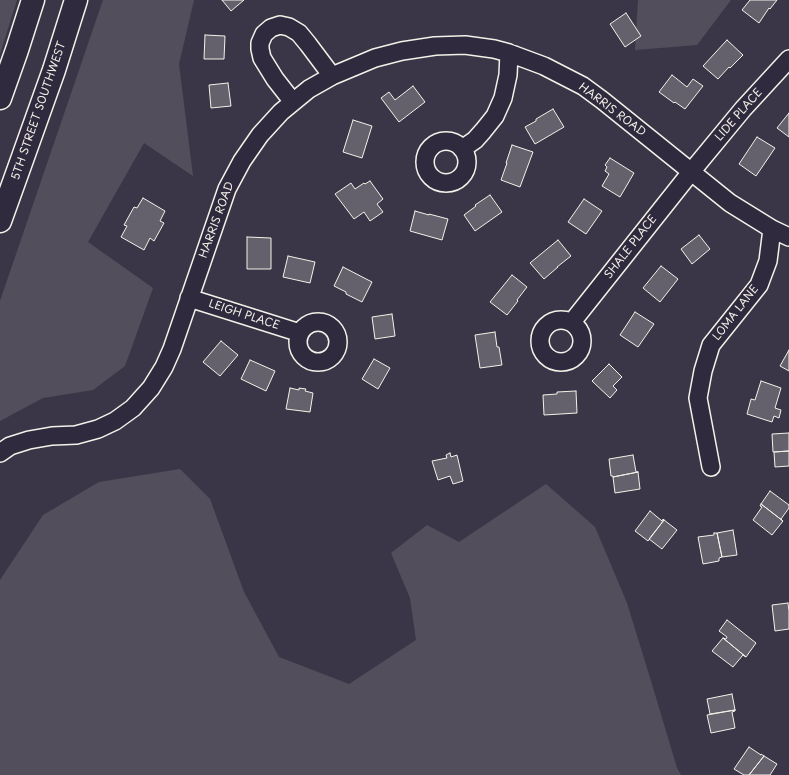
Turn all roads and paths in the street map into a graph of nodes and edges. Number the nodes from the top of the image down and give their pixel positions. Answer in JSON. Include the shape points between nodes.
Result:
{"nodes":[{"id":1,"x":32,"y":0,"type":"edge"},
{"id":2,"x":76,"y":0,"type":"edge"},
{"id":3,"x":509,"y":53,"type":"junction"},
{"id":4,"x":789,"y":59,"type":"edge"},
{"id":5,"x":332,"y":76,"type":"junction"},
{"id":6,"x":0,"y":98,"type":"edge"},
{"id":7,"x":293,"y":102,"type":"junction"},
{"id":8,"x":462,"y":149,"type":"dead end"},
{"id":9,"x":691,"y":172,"type":"junction"},
{"id":10,"x":0,"y":221,"type":"edge"},
{"id":11,"x":772,"y":229,"type":"junction"},
{"id":12,"x":789,"y":237,"type":"edge"},
{"id":13,"x":189,"y":298,"type":"junction"},
{"id":14,"x":572,"y":322,"type":"dead end"},
{"id":15,"x":300,"y":333,"type":"dead end"},
{"id":16,"x":0,"y":452,"type":"edge"},
{"id":17,"x":711,"y":467,"type":"dead end"}],
"edges":[{"from":1,"to":6,"type":"main road"},
{"from":2,"to":10,"type":"main road","name":"5TH STREET SOUTHWEST"},
{"from":3,"to":5,"type":"street","name":"HARRIS ROAD","via":[[465,45],[434,46],[375,58]]},
{"from":3,"to":8,"type":"street","via":[[503,98],[483,131]]},
{"from":3,"to":9,"type":"street","name":"HARRIS ROAD","via":[[544,66],[583,86]]},
{"from":4,"to":9,"type":"street","name":"LIDE PLACE"},
{"from":5,"to":7,"type":"street","name":"HARRIS ROAD"},
{"from":5,"to":7,"type":"street","via":[[299,33],[289,27],[271,28],[264,34],[260,43],[262,58]]},
{"from":7,"to":13,"type":"street","name":"HARRIS ROAD","via":[[260,135],[227,189]]},
{"from":9,"to":11,"type":"street","name":"HARRIS ROAD","via":[[730,203]]},
{"from":9,"to":14,"type":"street","name":"SHALE PLACE"},
{"from":11,"to":12,"type":"street","name":"HARRIS ROAD"},
{"from":11,"to":17,"type":"street","name":"LOMA LANE","via":[[768,261],[759,285],[712,346],[703,371],[698,398]]},
{"from":13,"to":15,"type":"street","name":"LEIGH PLACE"},
{"from":13,"to":16,"type":"street","name":"HARRIS ROAD","via":[[164,367],[151,388],[132,408],[115,421],[98,429],[76,435],[28,440]]}]}
